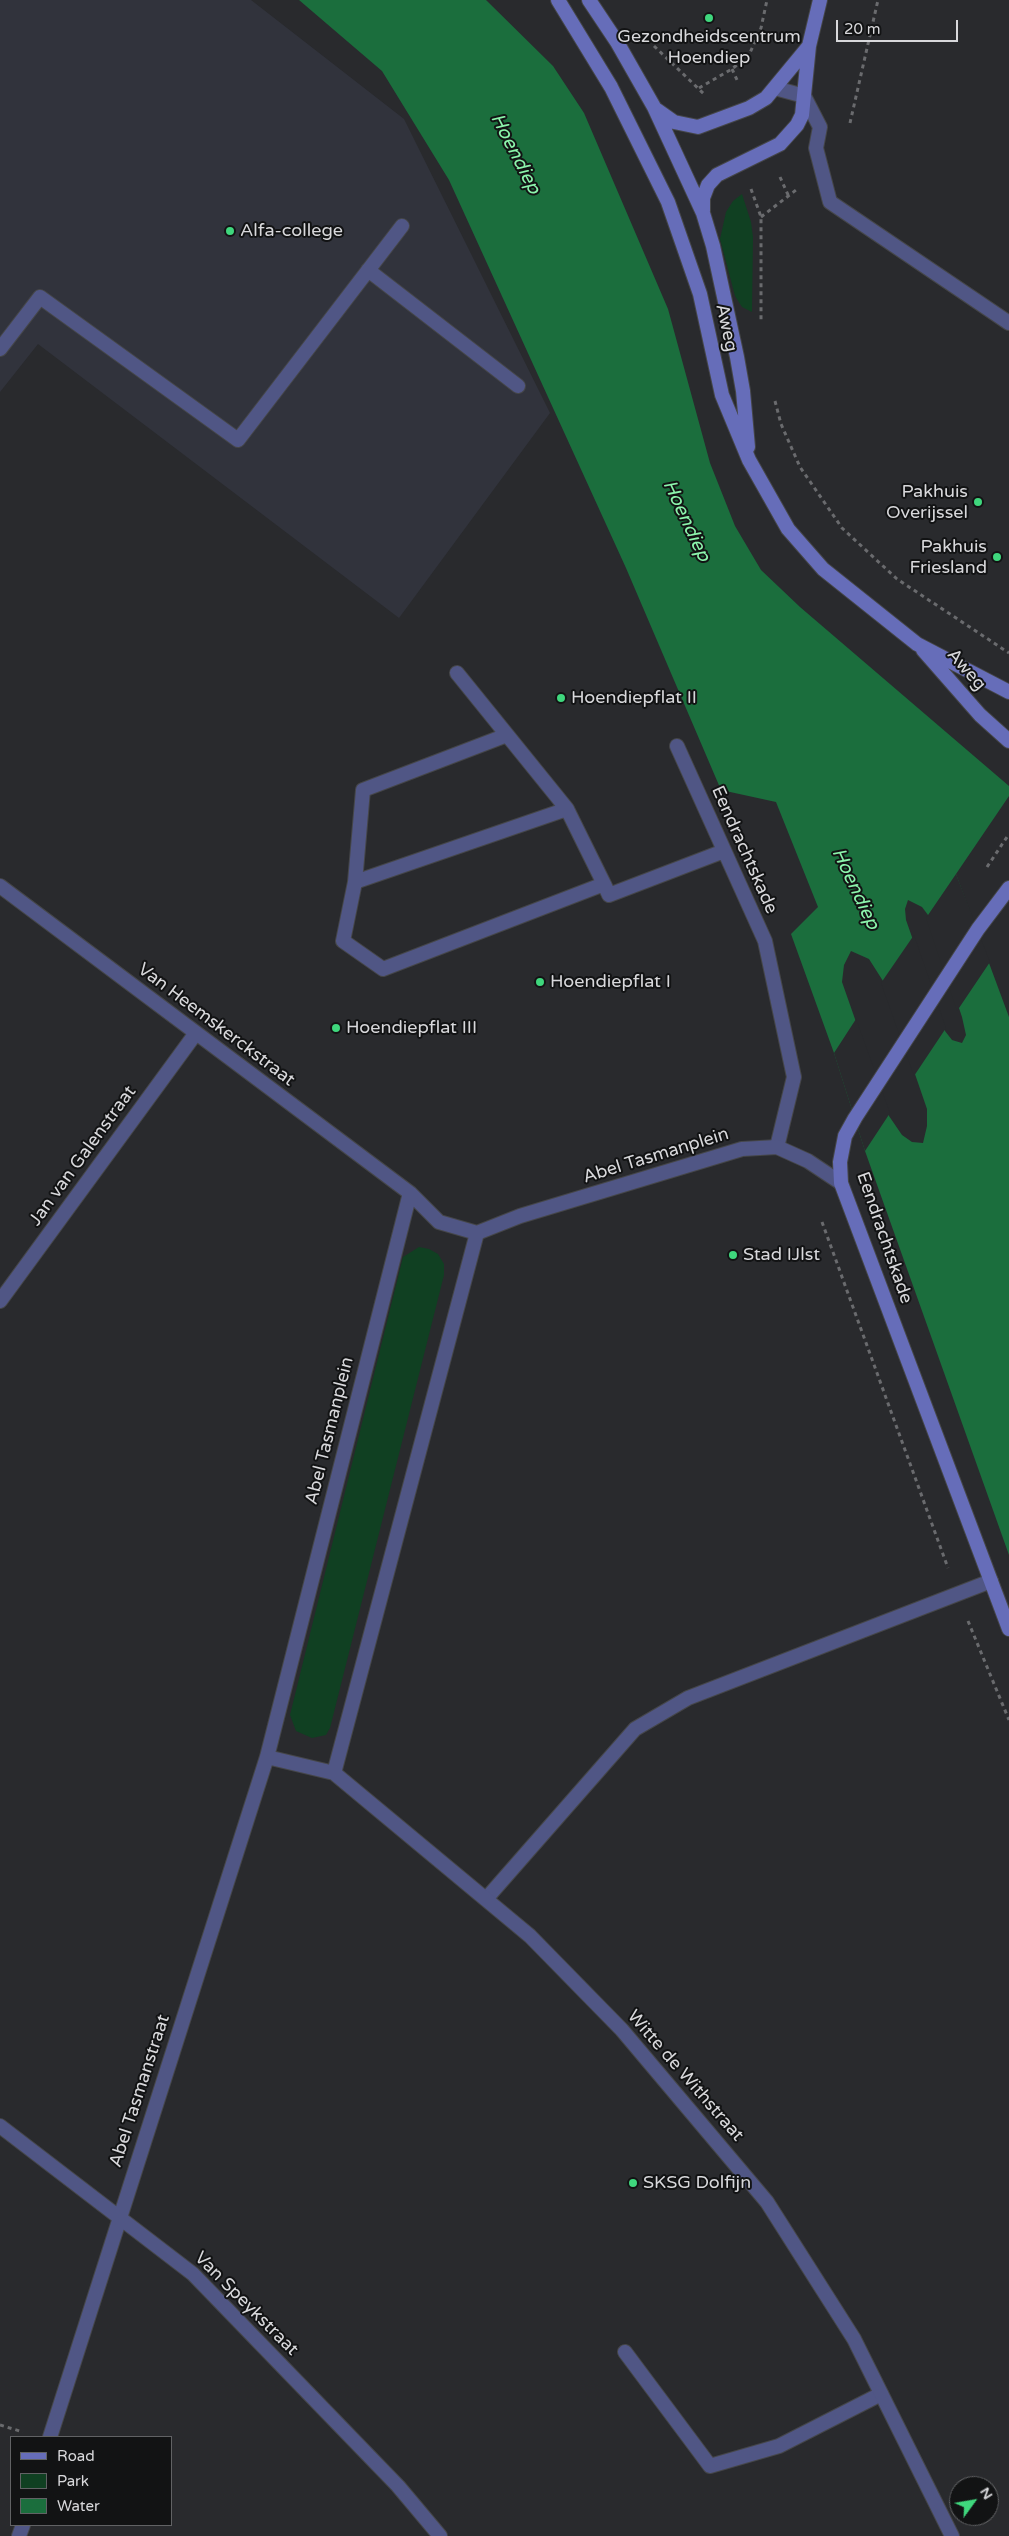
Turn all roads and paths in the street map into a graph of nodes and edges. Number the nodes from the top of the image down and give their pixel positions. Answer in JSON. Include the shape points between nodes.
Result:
{"nodes":[{"id":1,"x":558,"y":0,"type":"edge"},
{"id":2,"x":588,"y":0,"type":"edge"},
{"id":3,"x":766,"y":0,"type":"edge"},
{"id":4,"x":820,"y":0,"type":"edge"},
{"id":5,"x":649,"y":41,"type":"dead end"},
{"id":6,"x":809,"y":46,"type":"junction"},
{"id":7,"x":774,"y":88,"type":"junction"},
{"id":8,"x":804,"y":96,"type":"junction"},
{"id":9,"x":654,"y":107,"type":"junction"},
{"id":10,"x":703,"y":213,"type":"junction"},
{"id":11,"x":761,"y":217,"type":"dead end"},
{"id":12,"x":402,"y":226,"type":"dead end"},
{"id":13,"x":368,"y":270,"type":"junction"},
{"id":14,"x":1009,"y":322,"type":"edge"},
{"id":15,"x":762,"y":332,"type":"dead end"},
{"id":16,"x":0,"y":350,"type":"edge"},
{"id":17,"x":518,"y":386,"type":"dead end"},
{"id":18,"x":774,"y":397,"type":"dead end"},
{"id":19,"x":749,"y":460,"type":"junction"},
{"id":20,"x":917,"y":644,"type":"junction"},
{"id":21,"x":1009,"y":653,"type":"edge"},
{"id":22,"x":457,"y":673,"type":"dead end"},
{"id":23,"x":1009,"y":692,"type":"edge"},
{"id":24,"x":507,"y":735,"type":"junction"},
{"id":25,"x":1009,"y":741,"type":"edge"},
{"id":26,"x":677,"y":746,"type":"dead end"},
{"id":27,"x":567,"y":809,"type":"junction"},
{"id":28,"x":724,"y":851,"type":"junction"},
{"id":29,"x":355,"y":882,"type":"junction"},
{"id":30,"x":604,"y":884,"type":"junction"},
{"id":31,"x":0,"y":886,"type":"edge"},
{"id":32,"x":1009,"y":888,"type":"edge"},
{"id":33,"x":196,"y":1033,"type":"junction"},
{"id":34,"x":778,"y":1147,"type":"junction"},
{"id":35,"x":841,"y":1183,"type":"junction"},
{"id":36,"x":410,"y":1193,"type":"junction"},
{"id":37,"x":819,"y":1213,"type":"dead end"},
{"id":38,"x":477,"y":1234,"type":"junction"},
{"id":39,"x":0,"y":1301,"type":"edge"},
{"id":40,"x":991,"y":1581,"type":"junction"},
{"id":41,"x":957,"y":1593,"type":"junction"},
{"id":42,"x":1009,"y":1629,"type":"edge"},
{"id":43,"x":1009,"y":1720,"type":"edge"},
{"id":44,"x":267,"y":1757,"type":"junction"},
{"id":45,"x":334,"y":1772,"type":"junction"},
{"id":46,"x":486,"y":1899,"type":"junction"},
{"id":47,"x":0,"y":2126,"type":"edge"},
{"id":48,"x":120,"y":2216,"type":"junction"},
{"id":49,"x":625,"y":2352,"type":"dead end"},
{"id":50,"x":881,"y":2394,"type":"junction"},
{"id":51,"x":50,"y":2436,"type":"edge"},
{"id":52,"x":440,"y":2536,"type":"edge"},
{"id":53,"x":952,"y":2536,"type":"edge"}],
"edges":[{"from":1,"to":19,"type":"main road","name":"Aweg","via":[[611,87],[668,202],[700,294],[722,396]]},
{"from":2,"to":9,"type":"main road","via":[[617,42]]},
{"from":3,"to":5,"type":"path","via":[[761,28],[749,55],[738,66],[698,88]]},
{"from":4,"to":6,"type":"main road"},
{"from":6,"to":7,"type":"main road"},
{"from":6,"to":8,"type":"main road"},
{"from":7,"to":8,"type":"street"},
{"from":7,"to":9,"type":"main road","via":[[755,105],[698,126],[674,122]]},
{"from":8,"to":10,"type":"main road","via":[[802,114],[790,134],[768,151],[717,175],[708,185],[703,198]]},
{"from":8,"to":14,"type":"street","via":[[820,127],[816,148],[830,202]]},
{"from":9,"to":10,"type":"main road"},
{"from":10,"to":19,"type":"main road","name":"Aweg","via":[[737,356]]},
{"from":11,"to":15,"type":"path"},
{"from":12,"to":13,"type":"street"},
{"from":13,"to":16,"type":"street","via":[[238,440],[40,297]]},
{"from":13,"to":17,"type":"street"},
{"from":18,"to":21,"type":"path","via":[[781,424],[800,467],[842,528],[897,579]]},
{"from":19,"to":20,"type":"main road","name":"Aweg","via":[[788,529],[823,569]]},
{"from":20,"to":23,"type":"main road","name":"Aweg"},
{"from":20,"to":25,"type":"main road","name":"Aweg","via":[[980,715]]},
{"from":22,"to":24,"type":"street"},
{"from":24,"to":27,"type":"street"},
{"from":24,"to":29,"type":"street","via":[[363,790]]},
{"from":26,"to":28,"type":"street","name":"Eendrachtskade"},
{"from":27,"to":29,"type":"street"},
{"from":27,"to":30,"type":"street"},
{"from":28,"to":30,"type":"street","via":[[609,895]]},
{"from":28,"to":34,"type":"street","name":"Eendrachtskade","via":[[765,941],[794,1078]]},
{"from":29,"to":30,"type":"street","via":[[343,941],[383,969]]},
{"from":31,"to":33,"type":"street","name":"Van Heemskerckstraat"},
{"from":32,"to":35,"type":"main road","name":"Eendrachtskade","via":[[978,929],[855,1118],[842,1146]]},
{"from":33,"to":36,"type":"street","name":"Van Heemskerckstraat"},
{"from":33,"to":39,"type":"street","name":"Jan van Galenstraat"},
{"from":34,"to":35,"type":"street","name":"Abel Tasmanplein","via":[[808,1161]]},
{"from":34,"to":38,"type":"street","name":"Abel Tasmanplein","via":[[742,1149],[520,1216]]},
{"from":35,"to":40,"type":"main road","name":"Eendrachtskade"},
{"from":36,"to":38,"type":"street","via":[[439,1222]]},
{"from":36,"to":44,"type":"street","name":"Abel Tasmanplein"},
{"from":37,"to":41,"type":"path"},
{"from":38,"to":45,"type":"street"},
{"from":40,"to":41,"type":"street"},
{"from":40,"to":42,"type":"main road","name":"Eendrachtskade"},
{"from":41,"to":43,"type":"path"},
{"from":41,"to":46,"type":"street","via":[[688,1698],[635,1729]]},
{"from":44,"to":45,"type":"street","name":"Witte de Withstraat"},
{"from":44,"to":48,"type":"street","name":"Abel Tasmanstraat"},
{"from":45,"to":46,"type":"street","name":"Witte de Withstraat"},
{"from":46,"to":50,"type":"street","name":"Witte de Withstraat","via":[[530,1936],[622,2030],[768,2202],[854,2339]]},
{"from":47,"to":48,"type":"street","name":"Van Speykstraat"},
{"from":48,"to":51,"type":"street","name":"Abel Tasmanstraat"},
{"from":48,"to":52,"type":"street","name":"Van Speykstraat","via":[[193,2274],[398,2486]]},
{"from":49,"to":50,"type":"street","via":[[710,2466],[779,2446]]},
{"from":50,"to":53,"type":"street","name":"Witte de Withstraat"}]}
